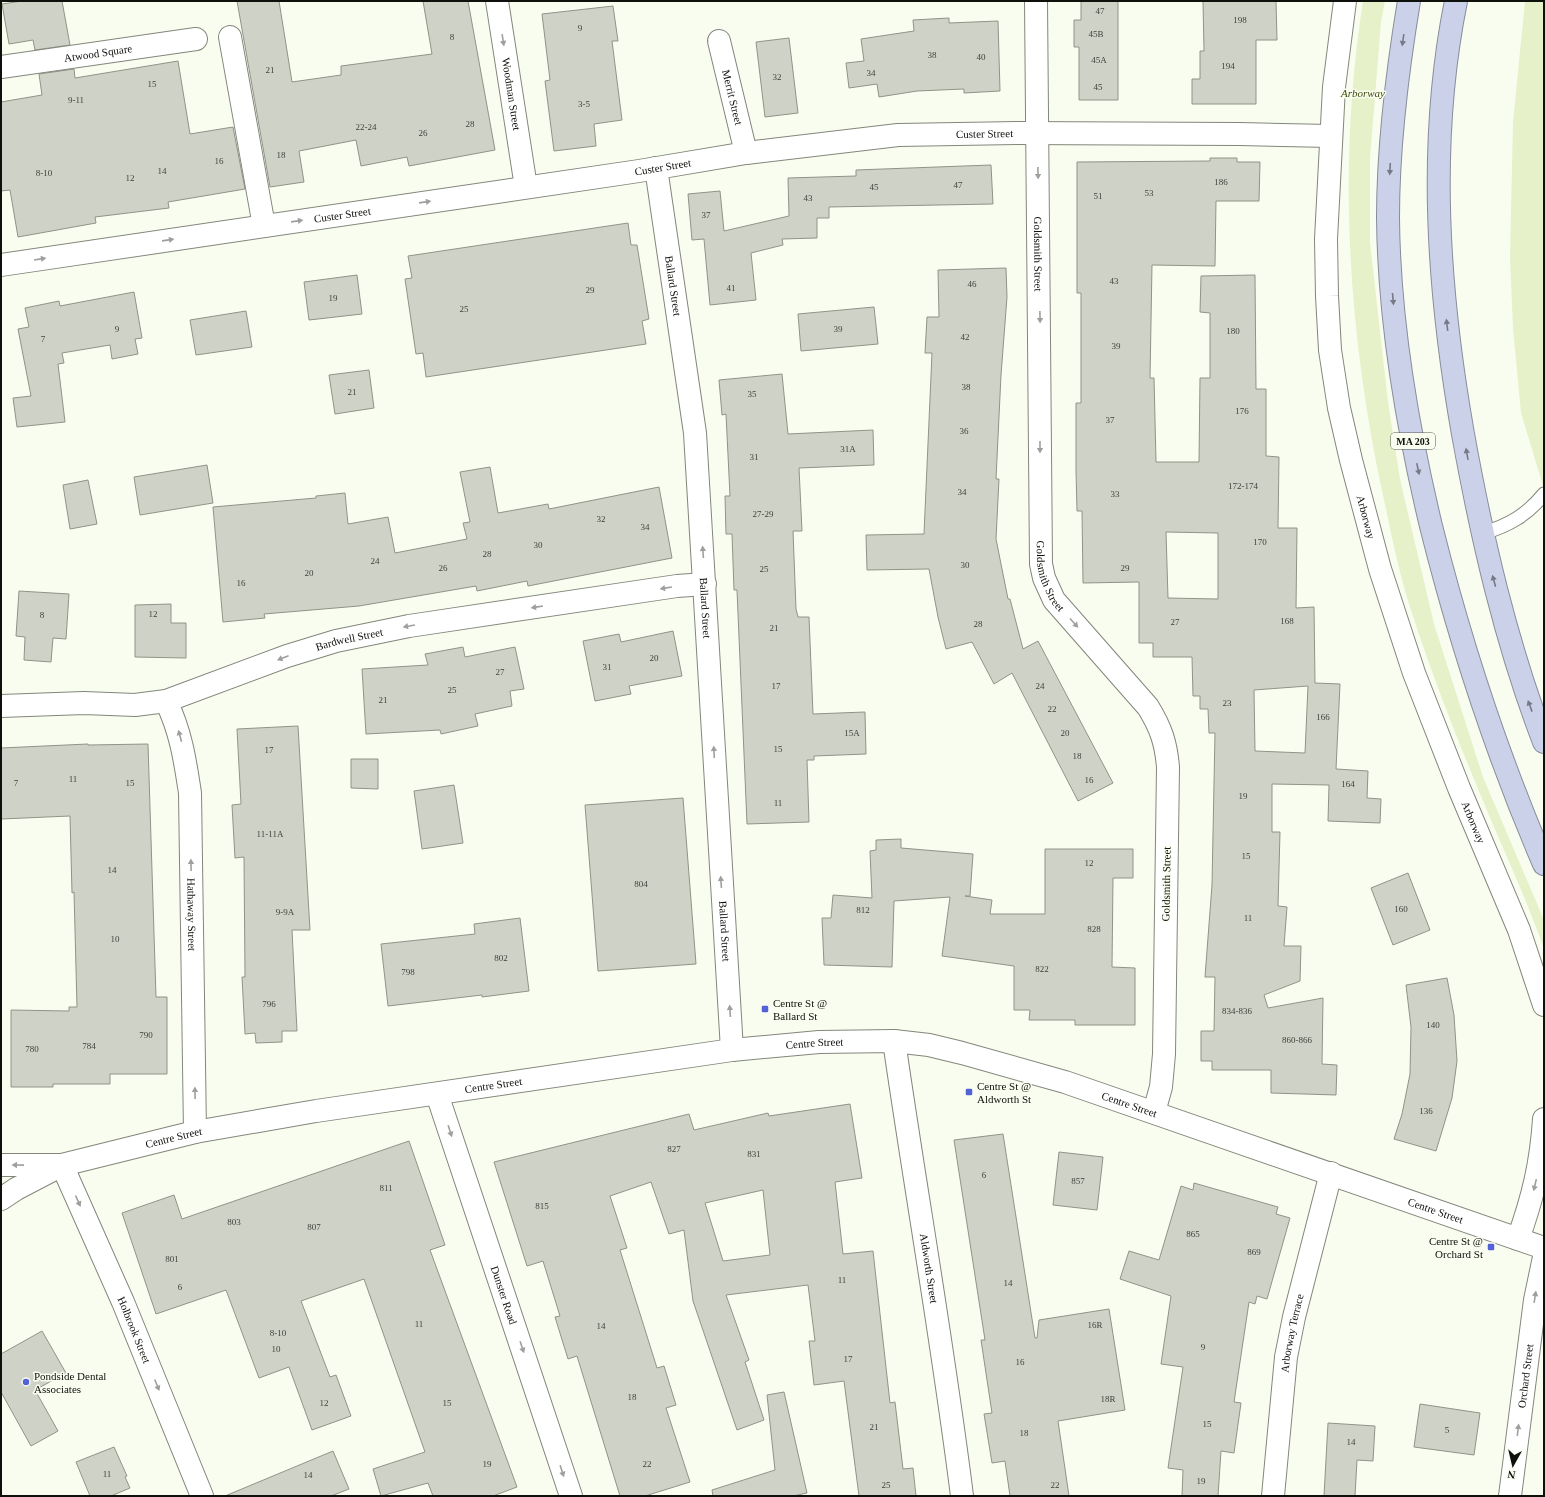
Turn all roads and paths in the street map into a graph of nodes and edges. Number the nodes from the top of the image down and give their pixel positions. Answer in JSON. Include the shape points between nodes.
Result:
{"nodes":[{"id":1,"x":497,"y":1,"type":"edge"},
{"id":2,"x":1036,"y":1,"type":"edge"},
{"id":3,"x":1345,"y":1,"type":"edge"},
{"id":4,"x":1409,"y":1,"type":"edge"},
{"id":5,"x":1456,"y":1,"type":"edge"},
{"id":6,"x":230,"y":37,"type":"dead end"},
{"id":7,"x":196,"y":39,"type":"dead end"},
{"id":8,"x":719,"y":41,"type":"dead end"},
{"id":9,"x":1,"y":67,"type":"edge"},
{"id":10,"x":1037,"y":134,"type":"junction"},
{"id":11,"x":1330,"y":136,"type":"junction"},
{"id":12,"x":746,"y":154,"type":"junction"},
{"id":13,"x":656,"y":168,"type":"junction"},
{"id":14,"x":526,"y":187,"type":"junction"},
{"id":15,"x":264,"y":226,"type":"junction"},
{"id":16,"x":1,"y":265,"type":"edge"},
{"id":17,"x":1544,"y":494,"type":"edge"},
{"id":18,"x":1483,"y":533,"type":"junction"},
{"id":19,"x":705,"y":584,"type":"junction"},
{"id":20,"x":166,"y":701,"type":"junction"},
{"id":21,"x":1,"y":706,"type":"edge"},
{"id":22,"x":1544,"y":742,"type":"edge"},
{"id":23,"x":1544,"y":864,"type":"edge"},
{"id":24,"x":1544,"y":1006,"type":"edge"},
{"id":25,"x":894,"y":1041,"type":"junction"},
{"id":26,"x":732,"y":1050,"type":"junction"},
{"id":27,"x":438,"y":1094,"type":"junction"},
{"id":28,"x":1154,"y":1112,"type":"junction"},
{"id":29,"x":1544,"y":1119,"type":"edge"},
{"id":30,"x":195,"y":1132,"type":"junction"},
{"id":31,"x":1,"y":1165,"type":"edge"},
{"id":32,"x":62,"y":1165,"type":"junction"},
{"id":33,"x":1331,"y":1173,"type":"junction"},
{"id":34,"x":1,"y":1199,"type":"edge"},
{"id":35,"x":1518,"y":1239,"type":"junction"},
{"id":36,"x":1544,"y":1248,"type":"edge"},
{"id":37,"x":1544,"y":1257,"type":"edge"},
{"id":38,"x":202,"y":1496,"type":"edge"},
{"id":39,"x":571,"y":1496,"type":"edge"},
{"id":40,"x":962,"y":1496,"type":"edge"},
{"id":41,"x":1273,"y":1496,"type":"edge"},
{"id":42,"x":1510,"y":1496,"type":"edge"}],
"edges":[{"from":1,"to":14,"type":"street","name":"Woodman Street","one_way":true},
{"from":2,"to":10,"type":"street","name":"Goldsmith Street"},
{"from":3,"to":11,"type":"street","name":"Arborway"},
{"from":4,"to":23,"type":"highway","number":"MA 203","one_way":true,"via":[[1395,103],[1389,203],[1391,280],[1404,393],[1427,508],[1462,636],[1491,730]]},
{"from":18,"to":5,"type":"highway","one_way":true,"via":[[1459,413],[1446,320],[1442,264],[1441,117]]},
{"from":6,"to":15,"type":"street"},
{"from":7,"to":9,"type":"street","name":"Atwood Square"},
{"from":8,"to":12,"type":"street","name":"Merrit Street"},
{"from":10,"to":11,"type":"street","name":"Custer Street"},
{"from":10,"to":12,"type":"street","name":"Custer Street","via":[[898,135]]},
{"from":10,"to":28,"type":"street","name":"Goldsmith Street","one_way":true,"via":[[1041,564],[1054,600],[1148,707],[1157,720],[1166,745],[1168,766],[1164,1054],[1161,1087]]},
{"from":11,"to":24,"type":"street","name":"Arborway","via":[[1326,239],[1328,327],[1339,408],[1351,460],[1380,569],[1414,673],[1519,930]]},
{"from":12,"to":13,"type":"street","name":"Custer Street"},
{"from":13,"to":14,"type":"street","name":"Custer Street"},
{"from":19,"to":13,"type":"street","name":"Ballard Street","one_way":true,"via":[[695,433]]},
{"from":15,"to":14,"type":"street","name":"Custer Street","one_way":true},
{"from":16,"to":15,"type":"street","name":"Custer Street","one_way":true},
{"from":17,"to":18,"type":"lane","via":[[1533,507],[1513,522],[1500,529]]},
{"from":22,"to":18,"type":"highway","one_way":true,"via":[[1511,647]]},
{"from":19,"to":20,"type":"street","name":"Bardwell Street","one_way":true,"via":[[409,626],[336,641],[287,656]]},
{"from":26,"to":19,"type":"street","name":"Ballard Street","one_way":true},
{"from":20,"to":21,"type":"street","name":"Bardwell Street","via":[[135,705],[84,703]]},
{"from":30,"to":20,"type":"street","name":"Hathaway Street","one_way":true,"via":[[190,793],[184,749],[177,723]]},
{"from":25,"to":26,"type":"street","name":"Centre Street","via":[[819,1042]]},
{"from":25,"to":28,"type":"street","name":"Centre Street","via":[[962,1053],[1065,1082]]},
{"from":25,"to":40,"type":"street","name":"Aldworth Street","via":[[948,1386]]},
{"from":26,"to":27,"type":"street","name":"Centre Street"},
{"from":27,"to":30,"type":"street","name":"Centre Street","via":[[316,1111]]},
{"from":27,"to":39,"type":"street","name":"Dunster Road","one_way":true},
{"from":28,"to":33,"type":"street","name":"Centre Street"},
{"from":29,"to":35,"type":"street","one_way":true,"via":[[1541,1161],[1535,1190]]},
{"from":30,"to":32,"type":"street","name":"Centre Street"},
{"from":32,"to":31,"type":"street","name":"Centre Street","one_way":true},
{"from":32,"to":34,"type":"street","name":"Centre Street"},
{"from":32,"to":38,"type":"street","name":"Holbrook Street","one_way":true,"via":[[123,1302]]},
{"from":33,"to":35,"type":"street","name":"Centre Street"},
{"from":33,"to":41,"type":"street","name":"Arborway Terrace","via":[[1286,1357]]},
{"from":35,"to":36,"type":"street","name":"Centre Street"},
{"from":42,"to":37,"type":"street","name":"Orchard Street","one_way":true,"via":[[1535,1300]]}]}
